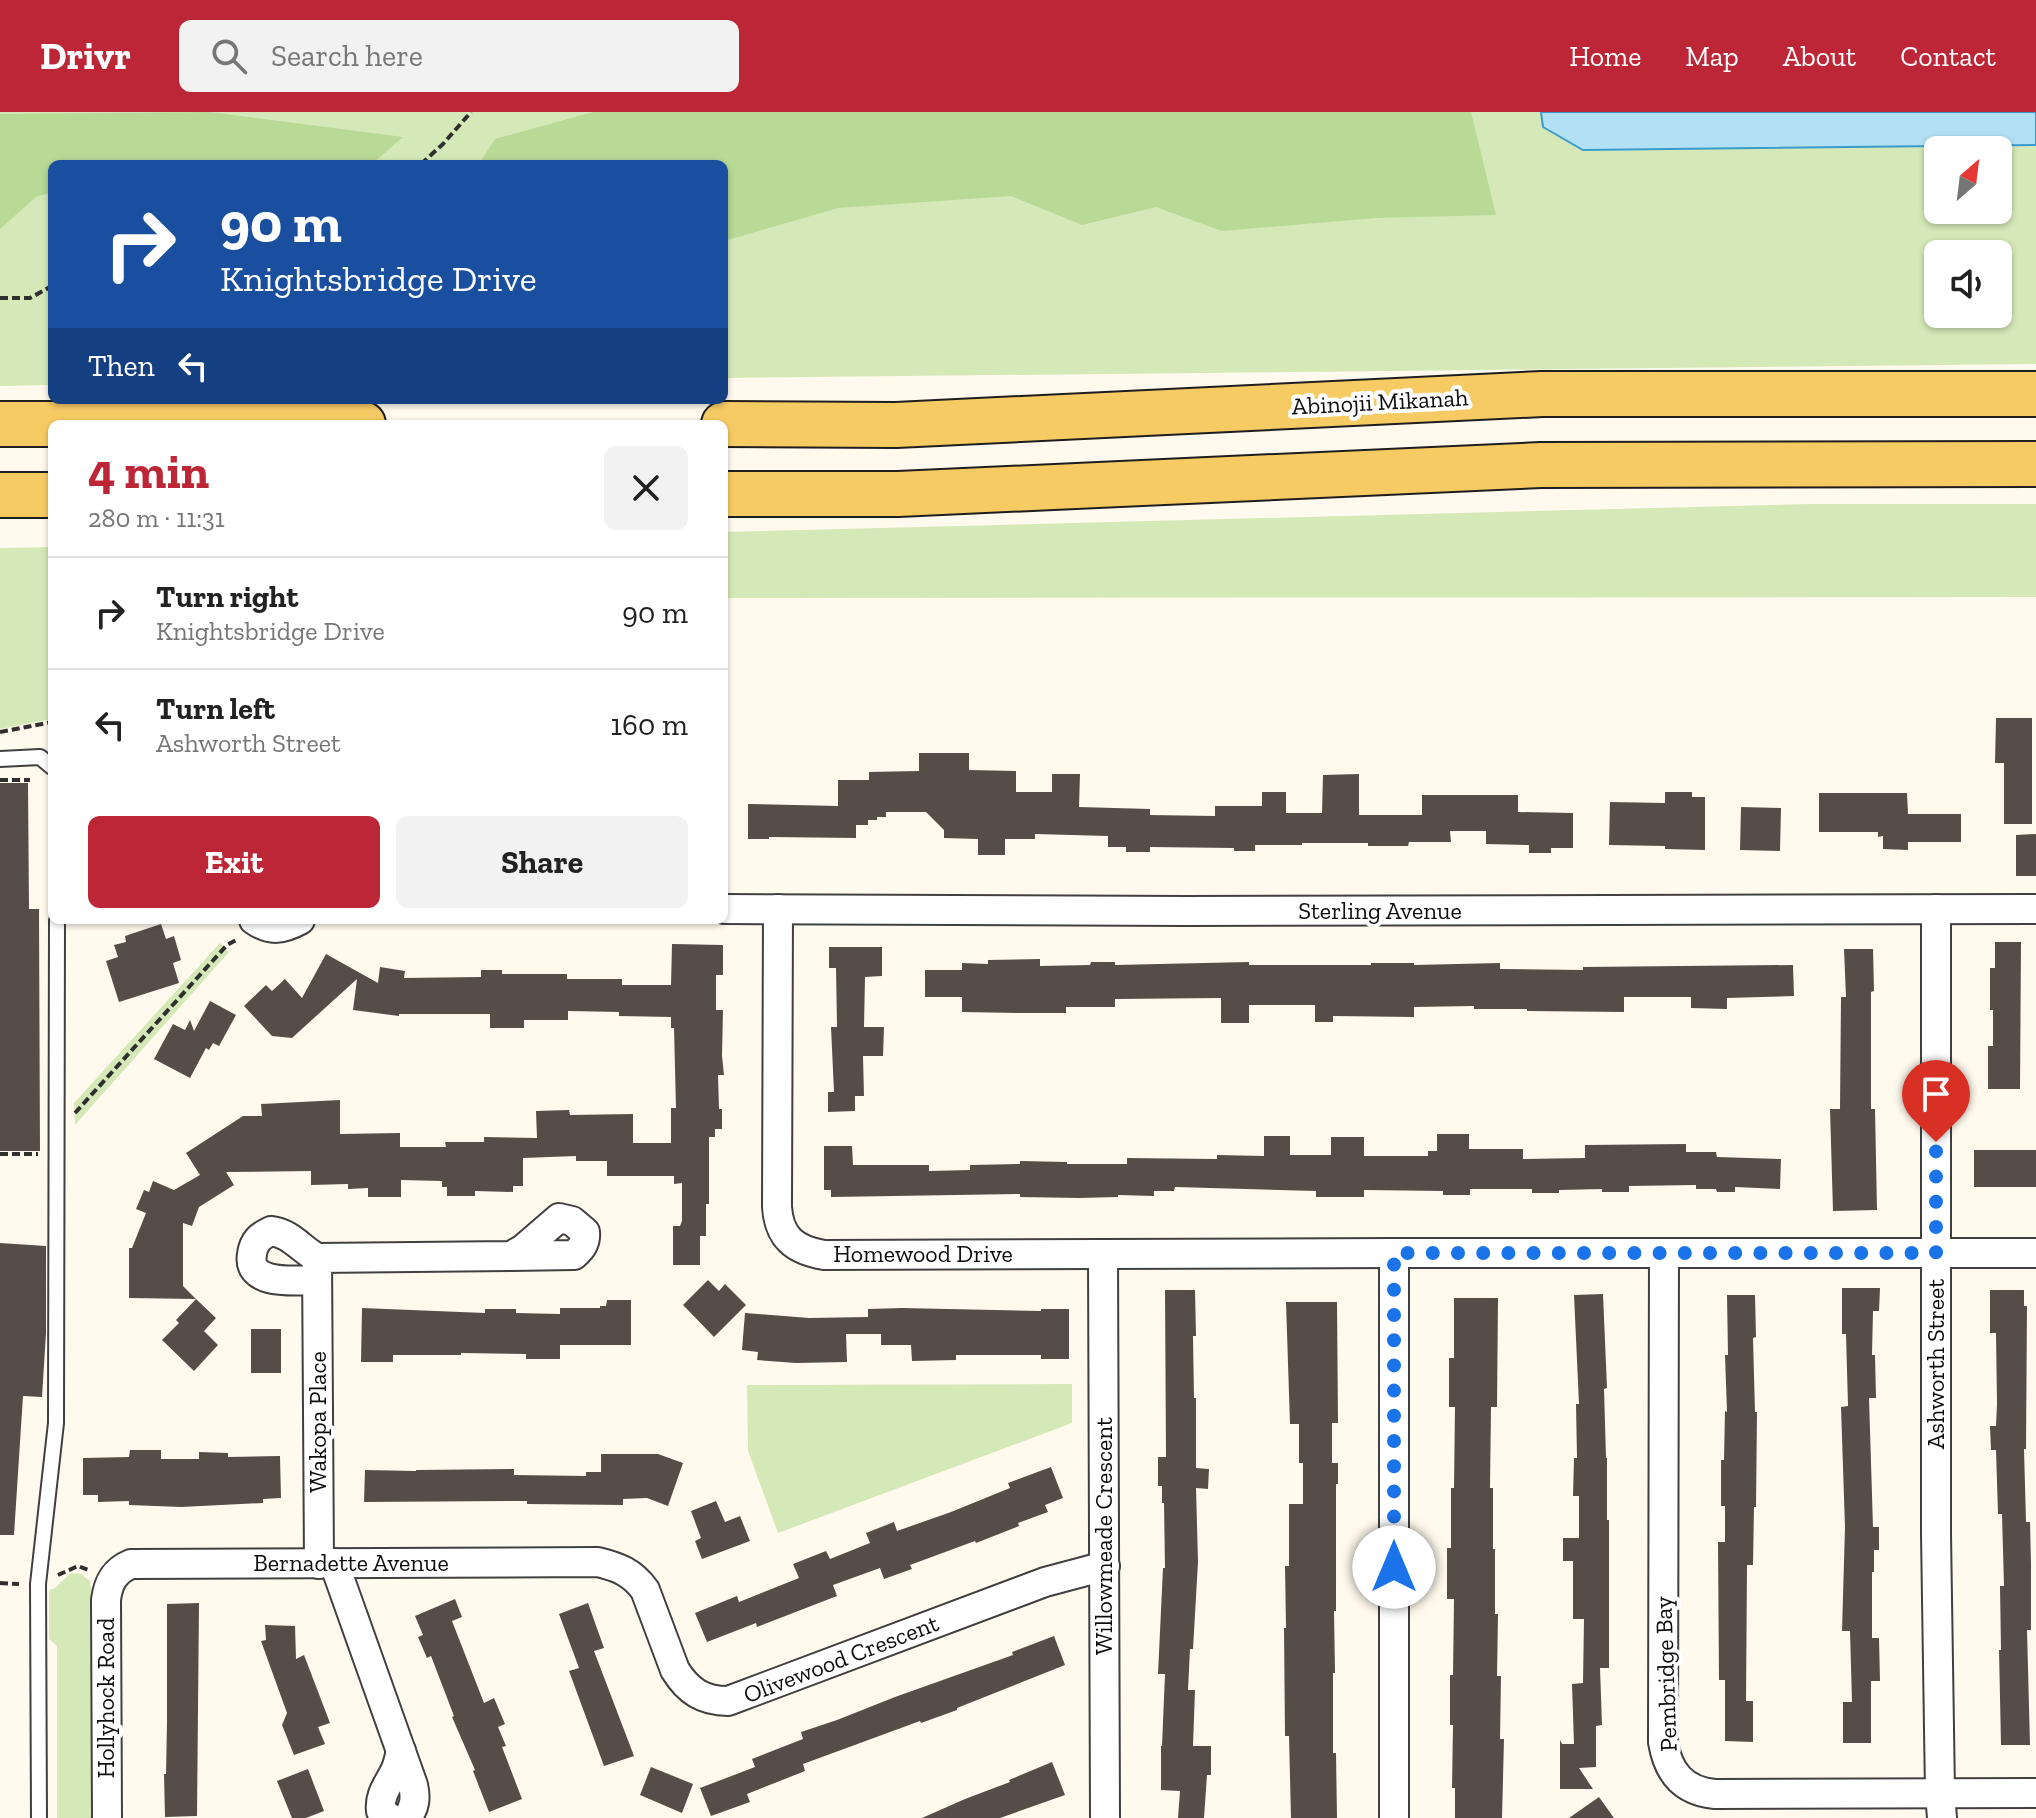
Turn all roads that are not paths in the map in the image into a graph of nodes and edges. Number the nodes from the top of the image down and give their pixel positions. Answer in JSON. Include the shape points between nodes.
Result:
{"nodes":[{"id":1,"x":2036,"y":394,"type":"edge"},
{"id":2,"x":0,"y":424,"type":"edge"},
{"id":3,"x":48,"y":424,"type":"edge"},
{"id":4,"x":728,"y":424,"type":"edge"},
{"id":5,"x":2036,"y":464,"type":"edge"},
{"id":6,"x":728,"y":494,"type":"edge"},
{"id":7,"x":0,"y":495,"type":"edge"},
{"id":8,"x":48,"y":495,"type":"edge"},
{"id":9,"x":0,"y":759,"type":"edge"},
{"id":10,"x":48,"y":764,"type":"edge"},
{"id":11,"x":728,"y":909,"type":"edge"},
{"id":12,"x":778,"y":909,"type":"junction"},
{"id":13,"x":1936,"y":909,"type":"junction"},
{"id":14,"x":2036,"y":909,"type":"edge"},
{"id":15,"x":57,"y":924,"type":"edge"},
{"id":16,"x":261,"y":924,"type":"edge"},
{"id":17,"x":290,"y":924,"type":"edge"},
{"id":18,"x":1394,"y":1253,"type":"junction"},
{"id":19,"x":1664,"y":1253,"type":"junction"},
{"id":20,"x":1936,"y":1253,"type":"junction"},
{"id":21,"x":2036,"y":1253,"type":"edge"},
{"id":22,"x":1103,"y":1254,"type":"junction"},
{"id":23,"x":511,"y":1256,"type":"dead end"},
{"id":24,"x":598,"y":1562,"type":"joint"},
{"id":25,"x":326,"y":1563,"type":"junction"},
{"id":26,"x":1105,"y":1566,"type":"junction"},
{"id":27,"x":111,"y":1580,"type":"joint"},
{"id":28,"x":401,"y":1751,"type":"junction"},
{"id":29,"x":2036,"y":1793,"type":"edge"},
{"id":30,"x":1941,"y":1805,"type":"edge"},
{"id":31,"x":39,"y":1818,"type":"edge"},
{"id":32,"x":107,"y":1818,"type":"edge"},
{"id":33,"x":390,"y":1818,"type":"edge"},
{"id":34,"x":407,"y":1818,"type":"edge"},
{"id":35,"x":1105,"y":1818,"type":"edge"},
{"id":36,"x":1394,"y":1818,"type":"edge"}],
"edges":[{"from":1,"to":4,"type":"main road","name":"Abinojii Mikanah","via":[[1542,394],[896,425]]},
{"from":2,"to":3,"type":"main road"},
{"from":5,"to":6,"type":"main road","via":[[1541,465],[898,494]]},
{"from":7,"to":8,"type":"main road"},
{"from":9,"to":10,"type":"lane","via":[[40,757]]},
{"from":11,"to":12,"type":"street","name":"Sterling Avenue"},
{"from":12,"to":13,"type":"street","name":"Sterling Avenue"},
{"from":12,"to":22,"type":"street","name":"Homewood Drive","via":[[777,1207],[788,1238],[824,1255]]},
{"from":13,"to":14,"type":"street","name":"Sterling Avenue"},
{"from":13,"to":20,"type":"street","name":"Ashworth Street"},
{"from":15,"to":31,"type":"lane","via":[[56,1423],[38,1584]]},
{"from":16,"to":17,"type":"street","via":[[277,929]]},
{"from":18,"to":19,"type":"street","name":"Homewood Drive"},
{"from":18,"to":22,"type":"street","name":"Homewood Drive"},
{"from":18,"to":36,"type":"street"},
{"from":19,"to":20,"type":"street","name":"Homewood Drive"},
{"from":19,"to":30,"type":"street","name":"Pembridge Bay","via":[[1663,1742],[1668,1763],[1686,1785],[1704,1793]]},
{"from":20,"to":21,"type":"street","name":"Homewood Drive"},
{"from":20,"to":30,"type":"street","name":"Ashworth Street"},
{"from":22,"to":26,"type":"street","name":"Willowmeade Crescent"},
{"from":23,"to":25,"type":"street","name":"Wakopa Place","via":[[317,1269]]},
{"from":24,"to":25,"type":"street","name":"Bernadette Avenue"},
{"from":24,"to":26,"type":"street","name":"Olivewood Crescent","via":[[638,1580],[682,1682],[713,1701],[728,1701],[1045,1582]]},
{"from":25,"to":27,"type":"street","name":"Bernadette Avenue","via":[[131,1564]]},
{"from":25,"to":28,"type":"street","name":"Wakopa Place"},
{"from":26,"to":35,"type":"street","name":"Willowmeade Crescent"},
{"from":27,"to":32,"type":"street","name":"Hollyhock Road","via":[[106,1600]]},
{"from":28,"to":33,"type":"street","via":[[380,1804]]},
{"from":28,"to":34,"type":"street","name":"Wakopa Place","via":[[416,1798]]},
{"from":29,"to":30,"type":"street","name":"Pembridge Bay"}]}
